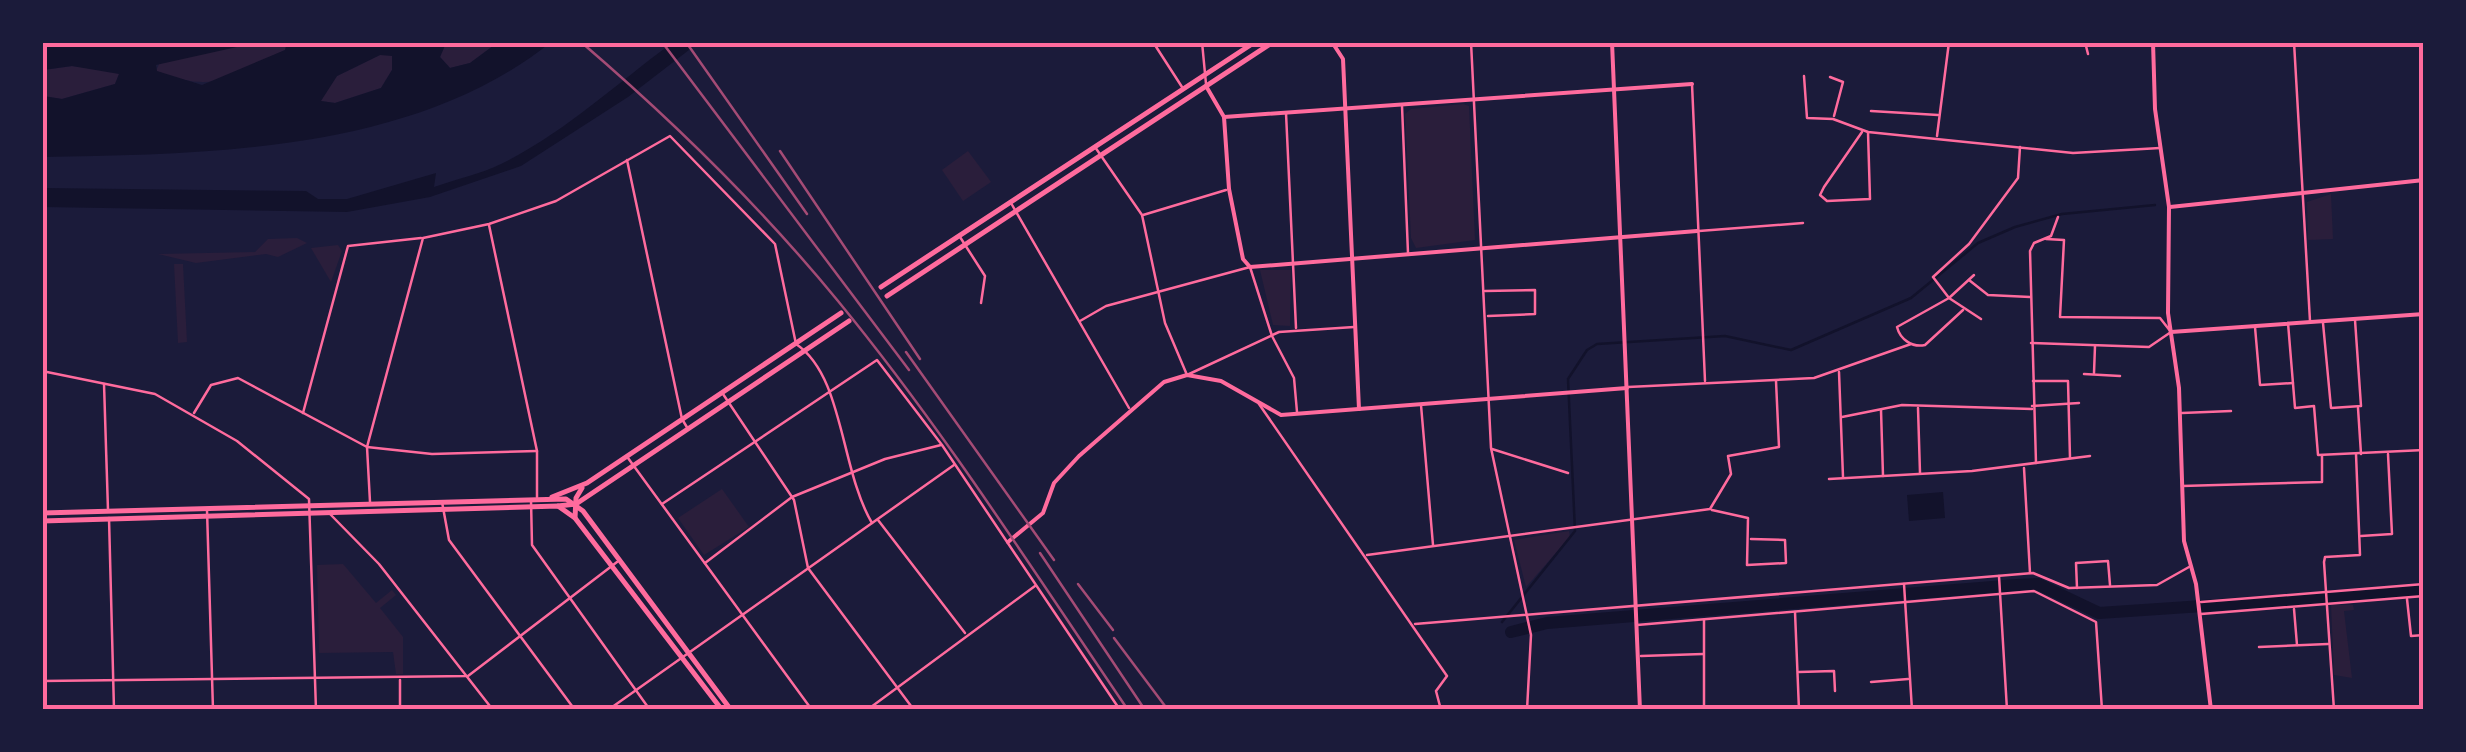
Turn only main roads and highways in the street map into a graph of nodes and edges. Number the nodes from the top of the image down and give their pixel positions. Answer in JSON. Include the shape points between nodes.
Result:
{"nodes":[{"id":1,"x":1255,"y":42,"type":"edge"},
{"id":2,"x":1272,"y":42,"type":"edge"},
{"id":3,"x":1260,"y":50,"type":"junction"},
{"id":4,"x":881,"y":287,"type":"dead end"},
{"id":5,"x":887,"y":296,"type":"dead end"},
{"id":6,"x":841,"y":314,"type":"dead end"},
{"id":7,"x":848,"y":321,"type":"dead end"},
{"id":8,"x":587,"y":484,"type":"junction"},
{"id":9,"x":552,"y":497,"type":"junction"},
{"id":10,"x":533,"y":501,"type":"junction"},
{"id":11,"x":576,"y":504,"type":"junction"},
{"id":12,"x":558,"y":506,"type":"junction"},
{"id":13,"x":310,"y":509,"type":"junction"},
{"id":14,"x":42,"y":517,"type":"edge"},
{"id":15,"x":575,"y":518,"type":"junction"},
{"id":16,"x":722,"y":710,"type":"edge"},
{"id":17,"x":732,"y":710,"type":"edge"}],
"edges":[{"from":1,"to":3,"type":"main road"},
{"from":1,"to":4,"type":"main road"},
{"from":2,"to":3,"type":"main road"},
{"from":3,"to":5,"type":"main road"},
{"from":6,"to":8,"type":"main road"},
{"from":7,"to":11,"type":"main road"},
{"from":8,"to":9,"type":"main road"},
{"from":8,"to":11,"type":"main road"},
{"from":9,"to":10,"type":"main road"},
{"from":9,"to":11,"type":"main road"},
{"from":10,"to":12,"type":"main road"},
{"from":10,"to":13,"type":"main road"},
{"from":10,"to":13,"type":"main road"},
{"from":11,"to":12,"type":"main road"},
{"from":11,"to":15,"type":"main road"},
{"from":11,"to":17,"type":"main road"},
{"from":12,"to":15,"type":"main road"},
{"from":13,"to":14,"type":"main road"},
{"from":15,"to":16,"type":"main road"}]}
